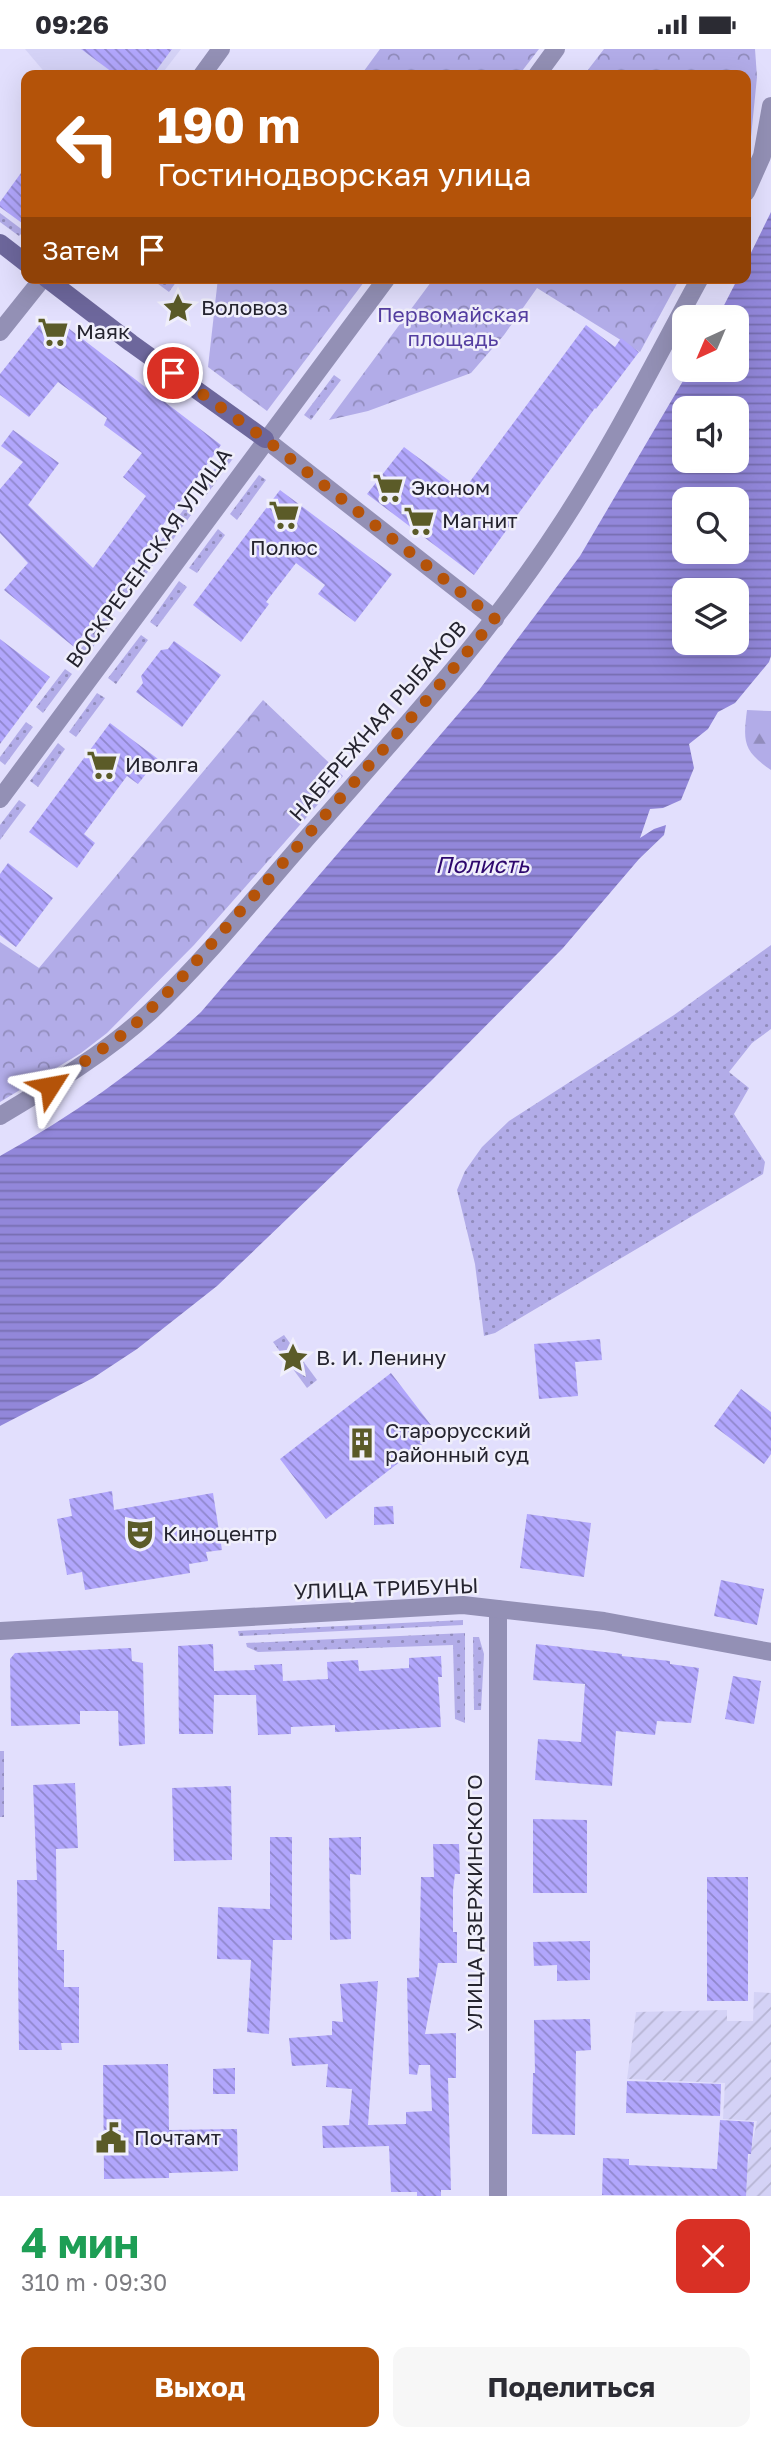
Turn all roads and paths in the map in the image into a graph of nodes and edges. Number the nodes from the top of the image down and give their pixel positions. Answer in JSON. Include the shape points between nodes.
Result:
{"nodes":[{"id":1,"x":221,"y":49,"type":"edge"},
{"id":2,"x":556,"y":49,"type":"edge"},
{"id":3,"x":206,"y":70,"type":"edge"},
{"id":4,"x":541,"y":70,"type":"edge"},
{"id":5,"x":771,"y":106,"type":"edge"},
{"id":6,"x":751,"y":181,"type":"edge"},
{"id":7,"x":0,"y":243,"type":"edge"},
{"id":8,"x":21,"y":259,"type":"edge"},
{"id":9,"x":40,"y":284,"type":"edge"},
{"id":10,"x":53,"y":284,"type":"edge"},
{"id":11,"x":382,"y":284,"type":"edge"},
{"id":12,"x":697,"y":284,"type":"edge"},
{"id":13,"x":0,"y":332,"type":"edge"},
{"id":14,"x":265,"y":439,"type":"junction"},
{"id":15,"x":495,"y":619,"type":"junction"},
{"id":16,"x":0,"y":799,"type":"edge"},
{"id":17,"x":0,"y":1116,"type":"edge"},
{"id":18,"x":498,"y":1609,"type":"junction"},
{"id":19,"x":0,"y":1631,"type":"edge"},
{"id":20,"x":771,"y":1652,"type":"edge"},
{"id":21,"x":498,"y":2196,"type":"edge"}],
"edges":[{"from":1,"to":3,"type":"street"},
{"from":2,"to":4,"type":"street"},
{"from":5,"to":6,"type":"street","via":[[762,156]]},
{"from":7,"to":8,"type":"street"},
{"from":9,"to":13,"type":"street"},
{"from":10,"to":14,"type":"street"},
{"from":11,"to":14,"type":"street","name":"ВОСКРЕСЕНСКАЯ УЛИЦА"},
{"from":12,"to":15,"type":"street","name":"НАБЕРЕЖНАЯ РЫБАКОВ","via":[[581,494]]},
{"from":14,"to":15,"type":"street"},
{"from":14,"to":16,"type":"street","name":"ВОСКРЕСЕНСКАЯ УЛИЦА"},
{"from":15,"to":17,"type":"street","name":"НАБЕРЕЖНАЯ РЫБАКОВ","via":[[253,900],[150,1011],[66,1075]]},
{"from":18,"to":19,"type":"street","name":"УЛИЦА ТРИБУНЫ","via":[[463,1605]]},
{"from":18,"to":20,"type":"street","name":"УЛИЦА ТРИБУНЫ","via":[[604,1621]]},
{"from":18,"to":21,"type":"street","name":"УЛИЦА ДЗЕРЖИНСКОГО"}]}
